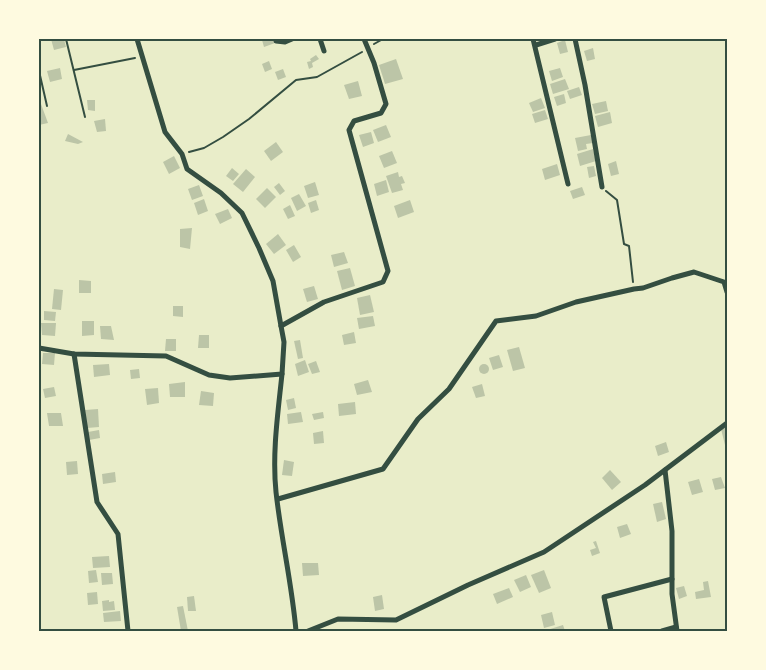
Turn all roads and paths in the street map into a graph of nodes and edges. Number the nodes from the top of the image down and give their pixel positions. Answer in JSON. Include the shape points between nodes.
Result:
{"nodes":[{"id":1,"x":66,"y":39,"type":"edge"},
{"id":2,"x":137,"y":39,"type":"edge"},
{"id":3,"x":276,"y":39,"type":"edge"},
{"id":4,"x":292,"y":39,"type":"edge"},
{"id":5,"x":320,"y":39,"type":"edge"},
{"id":6,"x":364,"y":39,"type":"edge"},
{"id":7,"x":383,"y":39,"type":"edge"},
{"id":8,"x":533,"y":39,"type":"edge"},
{"id":9,"x":554,"y":39,"type":"edge"},
{"id":10,"x":575,"y":39,"type":"edge"},
{"id":11,"x":536,"y":45,"type":"junction"},
{"id":12,"x":368,"y":48,"type":"junction"},
{"id":13,"x":324,"y":50,"type":"dead end"},
{"id":14,"x":143,"y":57,"type":"junction"},
{"id":15,"x":74,"y":70,"type":"junction"},
{"id":16,"x":39,"y":71,"type":"edge"},
{"id":17,"x":47,"y":106,"type":"dead end"},
{"id":18,"x":85,"y":117,"type":"dead end"},
{"id":19,"x":182,"y":154,"type":"junction"},
{"id":20,"x":568,"y":184,"type":"dead end"},
{"id":21,"x":602,"y":187,"type":"joint"},
{"id":22,"x":634,"y":289,"type":"junction"},
{"id":23,"x":727,"y":292,"type":"edge"},
{"id":24,"x":281,"y":326,"type":"junction"},
{"id":25,"x":39,"y":348,"type":"edge"},
{"id":26,"x":74,"y":354,"type":"junction"},
{"id":27,"x":282,"y":374,"type":"junction"},
{"id":28,"x":727,"y":423,"type":"edge"},
{"id":29,"x":665,"y":470,"type":"junction"},
{"id":30,"x":278,"y":499,"type":"junction"},
{"id":31,"x":672,"y":579,"type":"junction"},
{"id":32,"x":677,"y":629,"type":"edge"},
{"id":33,"x":128,"y":631,"type":"edge"},
{"id":34,"x":296,"y":631,"type":"edge"},
{"id":35,"x":308,"y":631,"type":"edge"},
{"id":36,"x":611,"y":631,"type":"edge"},
{"id":37,"x":662,"y":631,"type":"edge"}],
"edges":[{"from":1,"to":15,"type":"path"},
{"from":2,"to":14,"type":"street"},
{"from":3,"to":4,"type":"street","via":[[285,42]]},
{"from":5,"to":13,"type":"street"},
{"from":6,"to":12,"type":"street"},
{"from":7,"to":12,"type":"path"},
{"from":8,"to":11,"type":"street"},
{"from":9,"to":11,"type":"street"},
{"from":10,"to":21,"type":"street"},
{"from":11,"to":20,"type":"street"},
{"from":12,"to":19,"type":"path","via":[[317,77],[296,80],[249,120],[223,137],[204,148]]},
{"from":12,"to":24,"type":"street","via":[[386,104],[381,113],[354,121],[349,130],[388,272],[383,282],[324,302]]},
{"from":14,"to":15,"type":"path"},
{"from":14,"to":19,"type":"street","via":[[165,132]]},
{"from":15,"to":18,"type":"path"},
{"from":16,"to":17,"type":"path"},
{"from":19,"to":24,"type":"street","via":[[187,169],[221,193],[242,214],[273,281]]},
{"from":21,"to":22,"type":"path","via":[[617,200],[624,244],[629,246]]},
{"from":22,"to":23,"type":"street","via":[[694,272],[724,282]]},
{"from":22,"to":30,"type":"street","via":[[576,302],[536,316],[496,321],[449,389],[418,419],[383,469]]},
{"from":24,"to":27,"type":"street","via":[[284,342]]},
{"from":25,"to":26,"type":"street"},
{"from":26,"to":27,"type":"street","via":[[166,356],[209,375],[230,378]]},
{"from":26,"to":33,"type":"street","via":[[97,502],[118,534]]},
{"from":27,"to":30,"type":"street","via":[[276,434]]},
{"from":28,"to":29,"type":"street"},
{"from":29,"to":31,"type":"street","via":[[672,531]]},
{"from":29,"to":35,"type":"street","via":[[544,552],[396,620],[338,619]]},
{"from":30,"to":34,"type":"street"},
{"from":31,"to":32,"type":"street"},
{"from":31,"to":36,"type":"street","via":[[604,597]]},
{"from":32,"to":37,"type":"street"}]}
